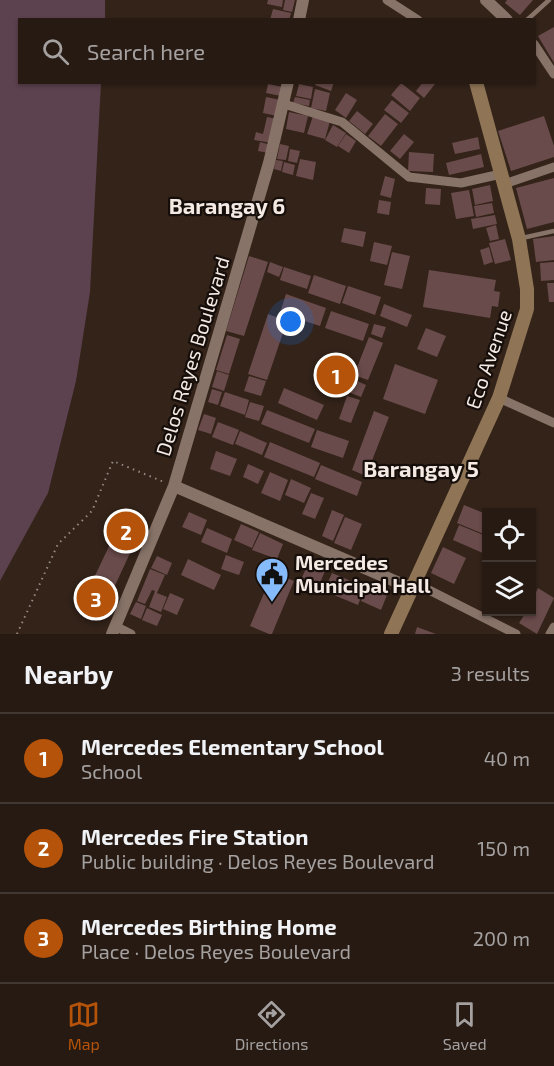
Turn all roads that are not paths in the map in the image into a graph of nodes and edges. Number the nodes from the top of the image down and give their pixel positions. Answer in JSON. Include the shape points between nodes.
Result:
{"nodes":[{"id":1,"x":303,"y":0,"type":"edge"},
{"id":2,"x":387,"y":0,"type":"edge"},
{"id":3,"x":486,"y":0,"type":"edge"},
{"id":4,"x":549,"y":0,"type":"edge"},
{"id":5,"x":299,"y":18,"type":"edge"},
{"id":6,"x":415,"y":18,"type":"edge"},
{"id":7,"x":505,"y":18,"type":"edge"},
{"id":8,"x":529,"y":18,"type":"edge"},
{"id":9,"x":536,"y":47,"type":"edge"},
{"id":10,"x":554,"y":74,"type":"edge"},
{"id":11,"x":288,"y":84,"type":"edge"},
{"id":12,"x":477,"y":84,"type":"edge"},
{"id":13,"x":284,"y":104,"type":"junction"},
{"id":14,"x":554,"y":167,"type":"edge"},
{"id":15,"x":502,"y":179,"type":"junction"},
{"id":16,"x":554,"y":231,"type":"edge"},
{"id":17,"x":519,"y":239,"type":"junction"},
{"id":18,"x":500,"y":398,"type":"junction"},
{"id":19,"x":554,"y":423,"type":"edge"},
{"id":20,"x":174,"y":486,"type":"junction"},
{"id":21,"x":411,"y":588,"type":"junction"},
{"id":22,"x":554,"y":627,"type":"edge"},
{"id":23,"x":113,"y":630,"type":"edge"},
{"id":24,"x":131,"y":634,"type":"edge"},
{"id":25,"x":391,"y":634,"type":"edge"},
{"id":26,"x":516,"y":634,"type":"edge"},
{"id":27,"x":550,"y":634,"type":"edge"}],
"edges":[{"from":1,"to":5,"type":"street"},
{"from":2,"to":6,"type":"street"},
{"from":3,"to":7,"type":"street"},
{"from":4,"to":8,"type":"lane"},
{"from":9,"to":10,"type":"street"},
{"from":11,"to":13,"type":"street","name":"Delos Reyes Boulevard"},
{"from":12,"to":15,"type":"main road","name":"Eco Avenue"},
{"from":13,"to":15,"type":"street","via":[[342,122],[409,177],[461,183]]},
{"from":13,"to":20,"type":"street","name":"Delos Reyes Boulevard"},
{"from":14,"to":15,"type":"street"},
{"from":15,"to":17,"type":"main road","name":"Eco Avenue"},
{"from":16,"to":17,"type":"lane"},
{"from":17,"to":18,"type":"main road","name":"Eco Avenue","via":[[527,309]]},
{"from":18,"to":19,"type":"street"},
{"from":18,"to":21,"type":"main road","name":"Eco Avenue"},
{"from":20,"to":21,"type":"street"},
{"from":20,"to":23,"type":"street","name":"Delos Reyes Boulevard"},
{"from":21,"to":25,"type":"main road","name":"Eco Avenue"},
{"from":21,"to":26,"type":"street","via":[[439,594]]},
{"from":22,"to":27,"type":"street"},
{"from":23,"to":24,"type":"street"}]}
